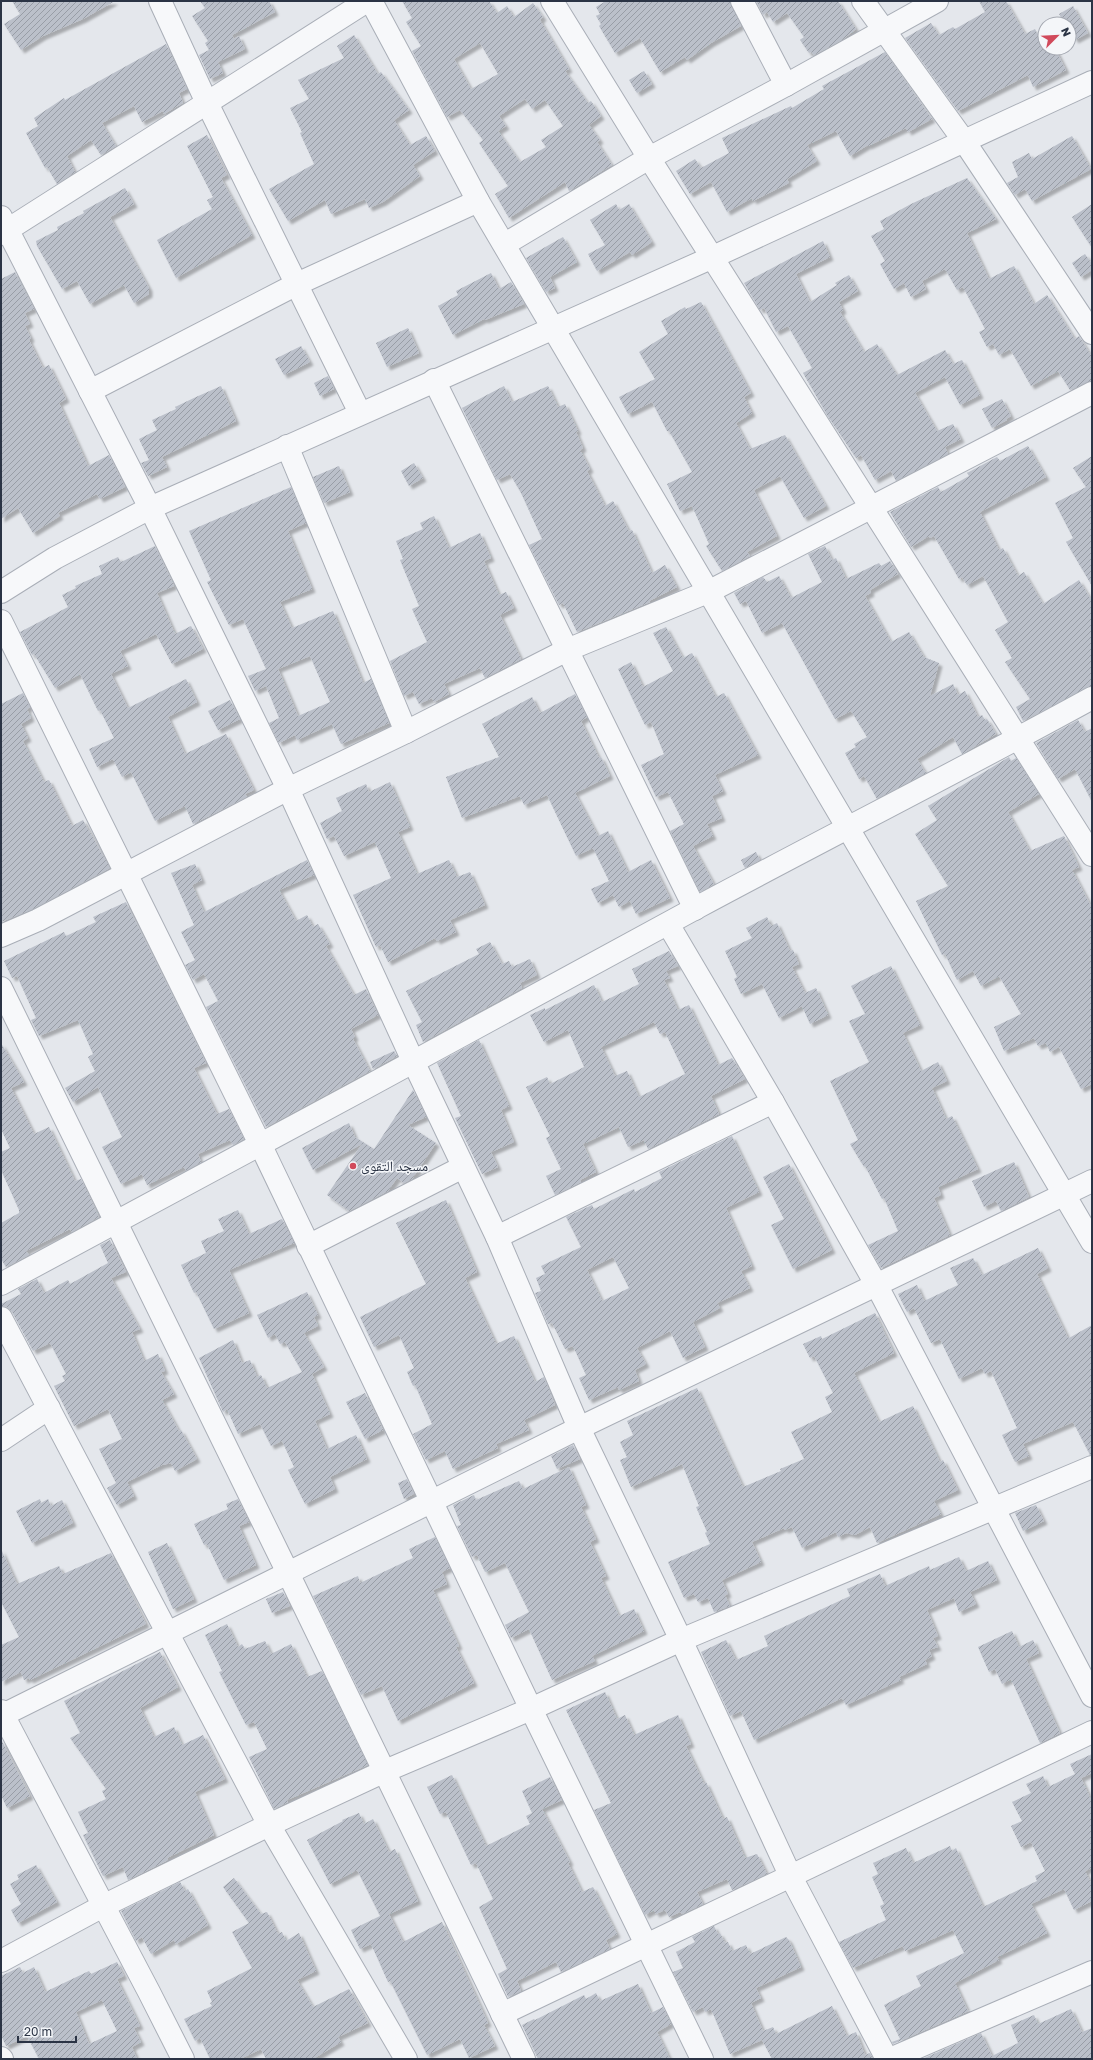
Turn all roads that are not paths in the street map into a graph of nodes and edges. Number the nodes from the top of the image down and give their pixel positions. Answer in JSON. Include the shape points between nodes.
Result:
{"nodes":[{"id":1,"x":160,"y":1,"type":"edge"},
{"id":2,"x":367,"y":1,"type":"edge"},
{"id":3,"x":371,"y":1,"type":"edge"},
{"id":4,"x":552,"y":1,"type":"edge"},
{"id":5,"x":742,"y":1,"type":"edge"},
{"id":6,"x":863,"y":1,"type":"edge"},
{"id":7,"x":937,"y":1,"type":"edge"},
{"id":8,"x":884,"y":31,"type":"junction"},
{"id":9,"x":1092,"y":82,"type":"edge"},
{"id":10,"x":786,"y":85,"type":"junction"},
{"id":11,"x":207,"y":103,"type":"junction"},
{"id":12,"x":964,"y":142,"type":"junction"},
{"id":13,"x":649,"y":158,"type":"junction"},
{"id":14,"x":478,"y":201,"type":"junction"},
{"id":15,"x":3,"y":227,"type":"edge"},
{"id":16,"x":505,"y":244,"type":"junction"},
{"id":17,"x":713,"y":257,"type":"junction"},
{"id":18,"x":297,"y":284,"type":"junction"},
{"id":19,"x":554,"y":326,"type":"junction"},
{"id":20,"x":1092,"y":333,"type":"edge"},
{"id":21,"x":434,"y":380,"type":"junction"},
{"id":22,"x":90,"y":391,"type":"junction"},
{"id":23,"x":1092,"y":392,"type":"edge"},
{"id":24,"x":360,"y":413,"type":"junction"},
{"id":25,"x":287,"y":446,"type":"junction"},
{"id":26,"x":150,"y":508,"type":"junction"},
{"id":27,"x":871,"y":509,"type":"junction"},
{"id":28,"x":2,"y":587,"type":"edge"},
{"id":29,"x":710,"y":591,"type":"junction"},
{"id":30,"x":1,"y":621,"type":"edge"},
{"id":31,"x":567,"y":650,"type":"junction"},
{"id":32,"x":1092,"y":698,"type":"edge"},
{"id":33,"x":406,"y":732,"type":"junction"},
{"id":34,"x":1018,"y":738,"type":"junction"},
{"id":35,"x":288,"y":789,"type":"junction"},
{"id":36,"x":849,"y":828,"type":"junction"},
{"id":37,"x":1092,"y":855,"type":"edge"},
{"id":38,"x":126,"y":874,"type":"junction"},
{"id":39,"x":695,"y":909,"type":"junction"},
{"id":40,"x":668,"y":924,"type":"junction"},
{"id":41,"x":1,"y":936,"type":"edge"},
{"id":42,"x":1,"y":988,"type":"edge"},
{"id":43,"x":413,"y":1061,"type":"junction"},
{"id":44,"x":773,"y":1102,"type":"junction"},
{"id":45,"x":261,"y":1146,"type":"junction"},
{"id":46,"x":463,"y":1167,"type":"junction"},
{"id":47,"x":1092,"y":1181,"type":"edge"},
{"id":48,"x":1064,"y":1195,"type":"junction"},
{"id":49,"x":117,"y":1222,"type":"junction"},
{"id":50,"x":497,"y":1237,"type":"junction"},
{"id":51,"x":1092,"y":1242,"type":"edge"},
{"id":52,"x":308,"y":1246,"type":"junction"},
{"id":53,"x":1,"y":1284,"type":"edge"},
{"id":54,"x":877,"y":1286,"type":"junction"},
{"id":55,"x":1,"y":1318,"type":"edge"},
{"id":56,"x":48,"y":1408,"type":"junction"},
{"id":57,"x":579,"y":1428,"type":"junction"},
{"id":58,"x":1,"y":1440,"type":"edge"},
{"id":59,"x":1092,"y":1467,"type":"edge"},
{"id":60,"x":432,"y":1501,"type":"junction"},
{"id":61,"x":995,"y":1508,"type":"junction"},
{"id":62,"x":288,"y":1573,"type":"junction"},
{"id":63,"x":167,"y":1632,"type":"junction"},
{"id":64,"x":681,"y":1640,"type":"junction"},
{"id":65,"x":1092,"y":1696,"type":"edge"},
{"id":66,"x":532,"y":1710,"type":"junction"},
{"id":67,"x":2,"y":1714,"type":"edge"},
{"id":68,"x":1092,"y":1732,"type":"edge"},
{"id":69,"x":385,"y":1771,"type":"junction"},
{"id":70,"x":269,"y":1824,"type":"junction"},
{"id":71,"x":790,"y":1875,"type":"junction"},
{"id":72,"x":103,"y":1906,"type":"junction"},
{"id":73,"x":648,"y":1946,"type":"junction"},
{"id":74,"x":1,"y":1961,"type":"edge"},
{"id":75,"x":1092,"y":1972,"type":"edge"},
{"id":76,"x":502,"y":2014,"type":"junction"},
{"id":77,"x":183,"y":2059,"type":"edge"},
{"id":78,"x":406,"y":2059,"type":"edge"},
{"id":79,"x":524,"y":2059,"type":"edge"},
{"id":80,"x":702,"y":2059,"type":"edge"},
{"id":81,"x":886,"y":2059,"type":"edge"},
{"id":82,"x":890,"y":2059,"type":"edge"}],
"edges":[{"from":1,"to":11,"type":"street"},
{"from":2,"to":11,"type":"street"},
{"from":3,"to":14,"type":"street"},
{"from":4,"to":13,"type":"street"},
{"from":5,"to":10,"type":"street"},
{"from":6,"to":8,"type":"street"},
{"from":7,"to":8,"type":"street"},
{"from":8,"to":10,"type":"street"},
{"from":8,"to":12,"type":"street"},
{"from":9,"to":12,"type":"street"},
{"from":10,"to":13,"type":"street"},
{"from":11,"to":15,"type":"street"},
{"from":11,"to":18,"type":"street"},
{"from":12,"to":17,"type":"street"},
{"from":12,"to":20,"type":"street"},
{"from":13,"to":16,"type":"street"},
{"from":13,"to":17,"type":"street"},
{"from":14,"to":16,"type":"street"},
{"from":14,"to":18,"type":"street"},
{"from":15,"to":22,"type":"street"},
{"from":16,"to":19,"type":"street"},
{"from":17,"to":19,"type":"street"},
{"from":17,"to":27,"type":"street"},
{"from":18,"to":22,"type":"street"},
{"from":18,"to":24,"type":"street"},
{"from":19,"to":21,"type":"street"},
{"from":19,"to":29,"type":"street"},
{"from":21,"to":24,"type":"street"},
{"from":21,"to":31,"type":"street"},
{"from":22,"to":26,"type":"street"},
{"from":23,"to":27,"type":"street"},
{"from":24,"to":25,"type":"street"},
{"from":25,"to":26,"type":"street"},
{"from":25,"to":33,"type":"street"},
{"from":26,"to":28,"type":"street"},
{"from":26,"to":35,"type":"street"},
{"from":27,"to":29,"type":"street"},
{"from":27,"to":34,"type":"street"},
{"from":29,"to":31,"type":"street"},
{"from":29,"to":36,"type":"street"},
{"from":30,"to":38,"type":"street"},
{"from":31,"to":33,"type":"street"},
{"from":31,"to":39,"type":"street"},
{"from":32,"to":34,"type":"street"},
{"from":33,"to":35,"type":"street"},
{"from":34,"to":36,"type":"street"},
{"from":34,"to":37,"type":"street"},
{"from":35,"to":38,"type":"street"},
{"from":35,"to":43,"type":"street"},
{"from":36,"to":39,"type":"street"},
{"from":36,"to":48,"type":"street"},
{"from":38,"to":41,"type":"street","via":[[38,920]]},
{"from":38,"to":45,"type":"street"},
{"from":39,"to":40,"type":"street"},
{"from":40,"to":43,"type":"street"},
{"from":40,"to":44,"type":"street"},
{"from":42,"to":49,"type":"street"},
{"from":43,"to":45,"type":"street"},
{"from":43,"to":46,"type":"street"},
{"from":44,"to":50,"type":"street"},
{"from":44,"to":54,"type":"street"},
{"from":45,"to":49,"type":"street"},
{"from":45,"to":52,"type":"street"},
{"from":46,"to":50,"type":"street"},
{"from":46,"to":52,"type":"street"},
{"from":47,"to":48,"type":"street"},
{"from":48,"to":51,"type":"street"},
{"from":48,"to":54,"type":"street"},
{"from":49,"to":53,"type":"street"},
{"from":49,"to":62,"type":"street"},
{"from":50,"to":57,"type":"street"},
{"from":52,"to":60,"type":"street"},
{"from":54,"to":57,"type":"street"},
{"from":54,"to":61,"type":"street"},
{"from":55,"to":56,"type":"street"},
{"from":56,"to":58,"type":"street"},
{"from":56,"to":63,"type":"street"},
{"from":57,"to":60,"type":"street"},
{"from":57,"to":64,"type":"street"},
{"from":59,"to":61,"type":"street"},
{"from":60,"to":62,"type":"street"},
{"from":60,"to":66,"type":"street"},
{"from":61,"to":64,"type":"street"},
{"from":61,"to":65,"type":"street"},
{"from":62,"to":63,"type":"street"},
{"from":62,"to":69,"type":"street"},
{"from":63,"to":67,"type":"street"},
{"from":63,"to":70,"type":"street"},
{"from":64,"to":66,"type":"street"},
{"from":64,"to":71,"type":"street"},
{"from":66,"to":69,"type":"street"},
{"from":66,"to":73,"type":"street"},
{"from":67,"to":72,"type":"street"},
{"from":68,"to":71,"type":"street"},
{"from":69,"to":70,"type":"street"},
{"from":69,"to":76,"type":"street"},
{"from":70,"to":72,"type":"street"},
{"from":70,"to":78,"type":"street"},
{"from":71,"to":73,"type":"street"},
{"from":71,"to":81,"type":"street"},
{"from":72,"to":74,"type":"street"},
{"from":72,"to":77,"type":"street"},
{"from":73,"to":76,"type":"street"},
{"from":73,"to":80,"type":"street"},
{"from":75,"to":82,"type":"street"},
{"from":76,"to":79,"type":"street"}]}
